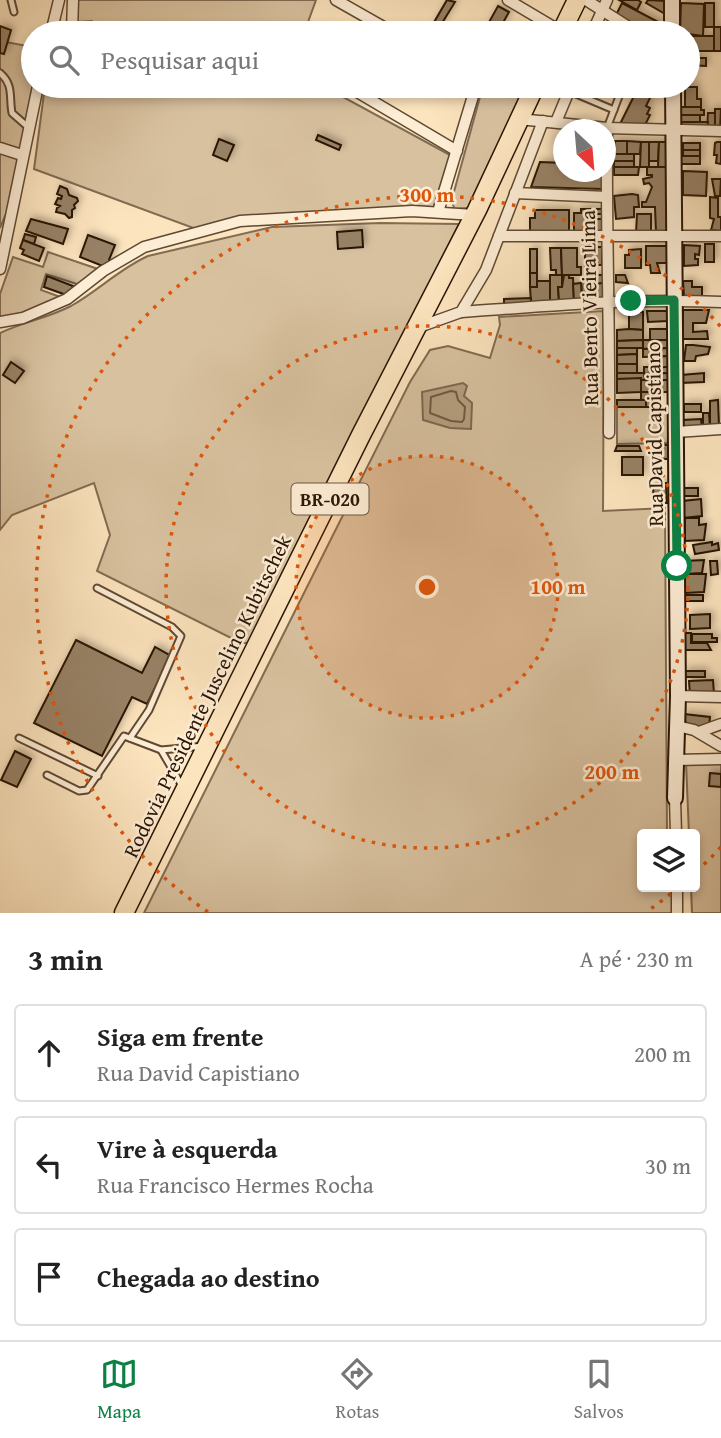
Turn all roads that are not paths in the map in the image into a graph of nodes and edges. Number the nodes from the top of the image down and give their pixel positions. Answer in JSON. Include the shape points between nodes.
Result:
{"nodes":[{"id":1,"x":11,"y":0,"type":"edge"},
{"id":2,"x":59,"y":0,"type":"edge"},
{"id":3,"x":73,"y":0,"type":"edge"},
{"id":4,"x":336,"y":0,"type":"edge"},
{"id":5,"x":508,"y":0,"type":"edge"},
{"id":6,"x":577,"y":0,"type":"edge"},
{"id":7,"x":586,"y":0,"type":"edge"},
{"id":8,"x":607,"y":0,"type":"edge"},
{"id":9,"x":672,"y":0,"type":"edge"},
{"id":10,"x":602,"y":11,"type":"junction"},
{"id":11,"x":14,"y":12,"type":"dead end"},
{"id":12,"x":54,"y":21,"type":"edge"},
{"id":13,"x":72,"y":21,"type":"edge"},
{"id":14,"x":373,"y":21,"type":"edge"},
{"id":15,"x":542,"y":21,"type":"edge"},
{"id":16,"x":567,"y":21,"type":"edge"},
{"id":17,"x":597,"y":21,"type":"edge"},
{"id":18,"x":618,"y":21,"type":"edge"},
{"id":19,"x":672,"y":21,"type":"edge"},
{"id":20,"x":0,"y":73,"type":"edge"},
{"id":21,"x":35,"y":98,"type":"edge"},
{"id":22,"x":368,"y":98,"type":"edge"},
{"id":23,"x":472,"y":98,"type":"edge"},
{"id":24,"x":530,"y":98,"type":"edge"},
{"id":25,"x":566,"y":98,"type":"edge"},
{"id":26,"x":590,"y":98,"type":"edge"},
{"id":27,"x":618,"y":98,"type":"edge"},
{"id":28,"x":673,"y":98,"type":"edge"},
{"id":29,"x":614,"y":110,"type":"junction"},
{"id":30,"x":519,"y":119,"type":"junction"},
{"id":31,"x":557,"y":119,"type":"edge"},
{"id":32,"x":610,"y":119,"type":"edge"},
{"id":33,"x":542,"y":121,"type":"junction"},
{"id":34,"x":553,"y":122,"type":"edge"},
{"id":35,"x":28,"y":127,"type":"junction"},
{"id":36,"x":616,"y":128,"type":"edge"},
{"id":37,"x":673,"y":130,"type":"junction"},
{"id":38,"x":721,"y":131,"type":"edge"},
{"id":39,"x":0,"y":148,"type":"edge"},
{"id":40,"x":457,"y":150,"type":"junction"},
{"id":41,"x":22,"y":155,"type":"junction"},
{"id":42,"x":607,"y":182,"type":"edge"},
{"id":43,"x":515,"y":193,"type":"junction"},
{"id":44,"x":607,"y":197,"type":"junction"},
{"id":45,"x":438,"y":212,"type":"junction"},
{"id":46,"x":474,"y":215,"type":"junction"},
{"id":47,"x":5,"y":216,"type":"edge"},
{"id":48,"x":499,"y":236,"type":"junction"},
{"id":49,"x":606,"y":236,"type":"junction"},
{"id":50,"x":721,"y":236,"type":"edge"},
{"id":51,"x":675,"y":237,"type":"junction"},
{"id":52,"x":0,"y":269,"type":"edge"},
{"id":53,"x":674,"y":300,"type":"junction"},
{"id":54,"x":610,"y":302,"type":"junction"},
{"id":55,"x":721,"y":302,"type":"edge"},
{"id":56,"x":461,"y":312,"type":"junction"},
{"id":57,"x":0,"y":322,"type":"edge"},
{"id":58,"x":418,"y":327,"type":"junction"},
{"id":59,"x":721,"y":429,"type":"edge"},
{"id":60,"x":676,"y":432,"type":"junction"},
{"id":61,"x":609,"y":433,"type":"dead end"},
{"id":62,"x":97,"y":588,"type":"dead end"},
{"id":63,"x":678,"y":696,"type":"junction"},
{"id":64,"x":721,"y":697,"type":"edge"},
{"id":65,"x":721,"y":724,"type":"edge"},
{"id":66,"x":677,"y":726,"type":"junction"},
{"id":67,"x":699,"y":732,"type":"junction"},
{"id":68,"x":130,"y":737,"type":"junction"},
{"id":69,"x":19,"y":738,"type":"dead end"},
{"id":70,"x":207,"y":746,"type":"junction"},
{"id":71,"x":721,"y":746,"type":"edge"},
{"id":72,"x":161,"y":750,"type":"junction"},
{"id":73,"x":721,"y":759,"type":"edge"},
{"id":74,"x":676,"y":760,"type":"junction"},
{"id":75,"x":47,"y":775,"type":"dead end"},
{"id":76,"x":98,"y":776,"type":"junction"},
{"id":77,"x":184,"y":791,"type":"junction"},
{"id":78,"x":675,"y":798,"type":"joint"},
{"id":79,"x":676,"y":829,"type":"edge"},
{"id":80,"x":677,"y":892,"type":"edge"},
{"id":81,"x":124,"y":913,"type":"edge"},
{"id":82,"x":677,"y":913,"type":"edge"}],
"edges":[{"from":1,"to":11,"type":"lane"},
{"from":2,"to":12,"type":"street"},
{"from":3,"to":13,"type":"street"},
{"from":4,"to":14,"type":"street"},
{"from":5,"to":15,"type":"street"},
{"from":6,"to":16,"type":"highway"},
{"from":7,"to":10,"type":"street"},
{"from":8,"to":10,"type":"street"},
{"from":9,"to":19,"type":"street"},
{"from":10,"to":17,"type":"street"},
{"from":10,"to":18,"type":"street"},
{"from":20,"to":35,"type":"lane","via":[[11,88],[12,113]]},
{"from":21,"to":35,"type":"street"},
{"from":22,"to":40,"type":"street"},
{"from":23,"to":40,"type":"street"},
{"from":24,"to":30,"type":"highway","name":"Rodovia Presidente Juscelino Kubitschek","number":"BR-020"},
{"from":25,"to":31,"type":"street"},
{"from":26,"to":29,"type":"lane"},
{"from":27,"to":29,"type":"lane"},
{"from":28,"to":37,"type":"street","name":"Rua David Capistiano"},
{"from":29,"to":32,"type":"lane"},
{"from":30,"to":33,"type":"street"},
{"from":30,"to":46,"type":"highway","name":"Rodovia Presidente Juscelino Kubitschek","number":"BR-020"},
{"from":33,"to":34,"type":"street"},
{"from":33,"to":43,"type":"street"},
{"from":35,"to":41,"type":"street"},
{"from":36,"to":37,"type":"street"},
{"from":37,"to":38,"type":"street"},
{"from":37,"to":51,"type":"street","name":"Rua David Capistiano"},
{"from":39,"to":41,"type":"street"},
{"from":40,"to":45,"type":"street"},
{"from":41,"to":47,"type":"street"},
{"from":42,"to":44,"type":"street","name":"Rua Bento Vieira Lima"},
{"from":43,"to":44,"type":"street"},
{"from":43,"to":48,"type":"street"},
{"from":44,"to":49,"type":"street","name":"Rua Bento Vieira Lima"},
{"from":45,"to":46,"type":"street"},
{"from":45,"to":57,"type":"street","via":[[270,218],[215,227],[144,247],[67,299],[23,318]]},
{"from":46,"to":58,"type":"highway","name":"Rodovia Presidente Juscelino Kubitschek","number":"BR-020"},
{"from":47,"to":52,"type":"street"},
{"from":48,"to":49,"type":"street"},
{"from":48,"to":56,"type":"street","via":[[480,282]]},
{"from":49,"to":51,"type":"street"},
{"from":49,"to":54,"type":"street","name":"Rua Bento Vieira Lima"},
{"from":50,"to":51,"type":"street"},
{"from":51,"to":53,"type":"street","name":"Rua David Capistiano"},
{"from":53,"to":54,"type":"street"},
{"from":53,"to":55,"type":"street"},
{"from":53,"to":60,"type":"street","name":"Rua David Capistiano"},
{"from":54,"to":56,"type":"street"},
{"from":54,"to":61,"type":"street","name":"Rua Bento Vieira Lima"},
{"from":56,"to":58,"type":"street"},
{"from":58,"to":70,"type":"highway","name":"Rodovia Presidente Juscelino Kubitschek","number":"BR-020"},
{"from":59,"to":60,"type":"street"},
{"from":60,"to":63,"type":"street","name":"Rua David Capistiano"},
{"from":62,"to":68,"type":"lane","via":[[181,636],[149,710]]},
{"from":63,"to":64,"type":"street"},
{"from":63,"to":66,"type":"street","name":"Rua David Capistiano"},
{"from":65,"to":67,"type":"street"},
{"from":66,"to":67,"type":"street"},
{"from":66,"to":74,"type":"street","name":"Rua David Capistiano"},
{"from":67,"to":71,"type":"street"},
{"from":68,"to":72,"type":"lane"},
{"from":68,"to":76,"type":"lane","via":[[120,738]]},
{"from":69,"to":76,"type":"lane"},
{"from":70,"to":72,"type":"lane"},
{"from":70,"to":77,"type":"highway","name":"Rodovia Presidente Juscelino Kubitschek","number":"BR-020"},
{"from":72,"to":77,"type":"lane"},
{"from":73,"to":74,"type":"street"},
{"from":74,"to":78,"type":"street","name":"Rua David Capistiano"},
{"from":75,"to":76,"type":"lane","via":[[79,791],[87,790]]},
{"from":77,"to":81,"type":"highway","name":"Rodovia Presidente Juscelino Kubitschek","number":"BR-020"},
{"from":78,"to":79,"type":"street"},
{"from":80,"to":82,"type":"street"}]}
